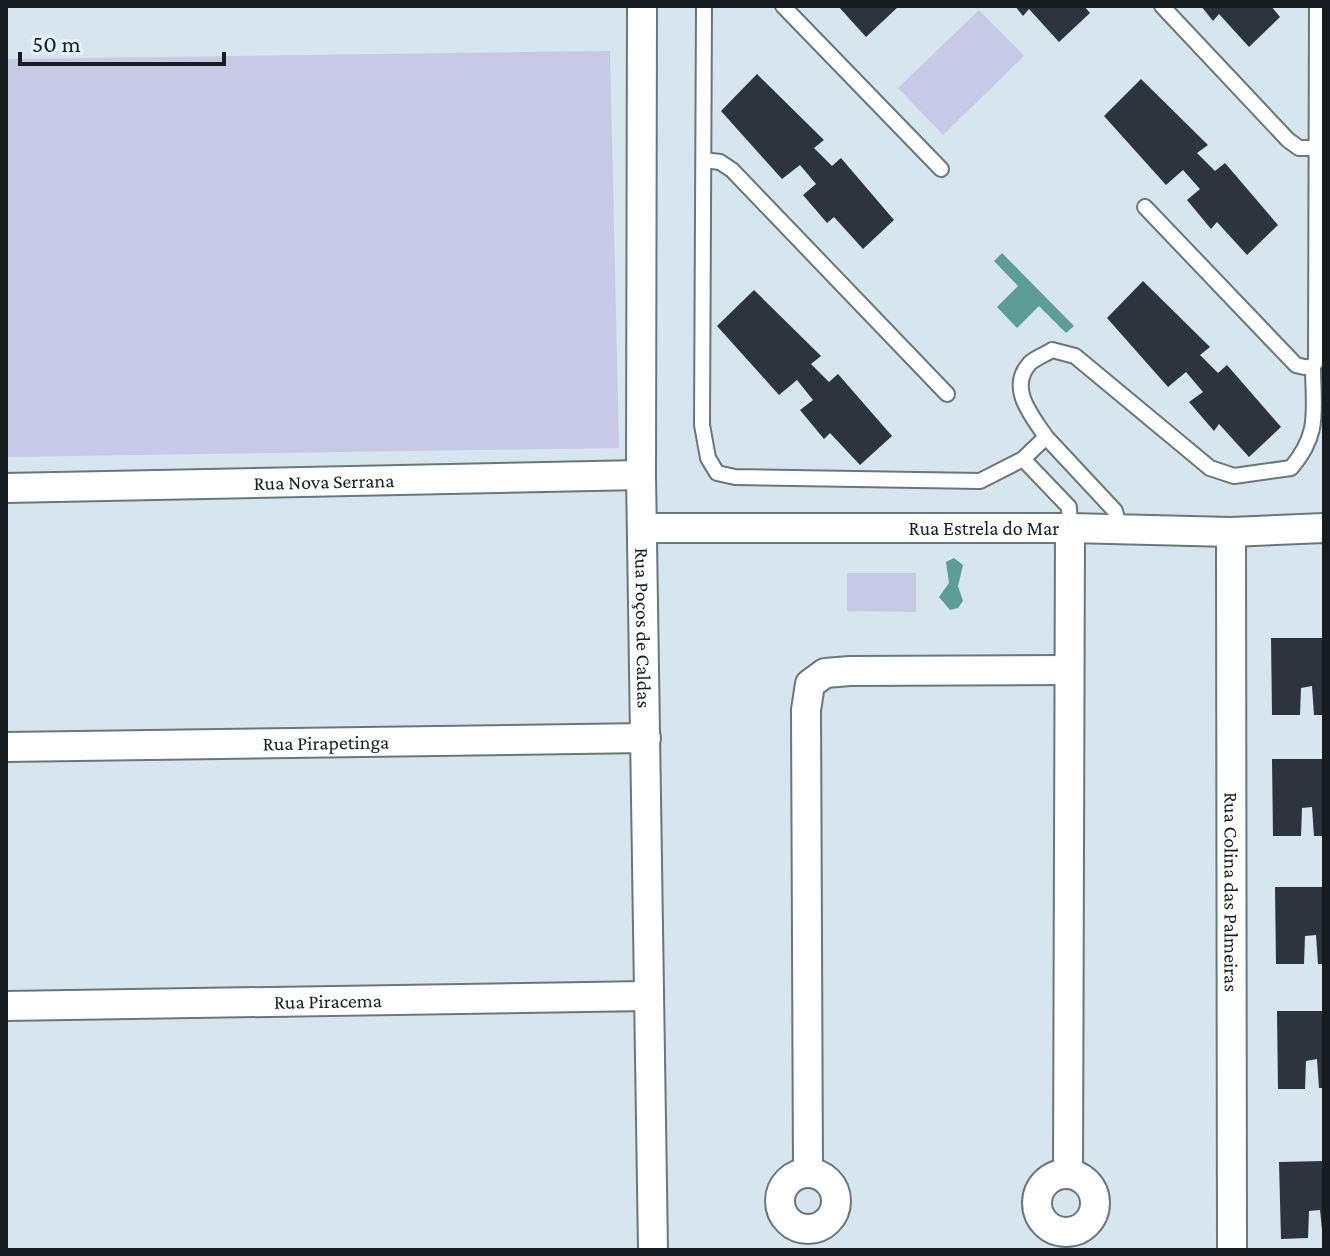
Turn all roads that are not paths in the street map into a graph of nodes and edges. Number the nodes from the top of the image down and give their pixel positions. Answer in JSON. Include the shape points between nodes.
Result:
{"nodes":[{"id":1,"x":642,"y":6,"type":"edge"},
{"id":2,"x":704,"y":6,"type":"edge"},
{"id":3,"x":783,"y":6,"type":"edge"},
{"id":4,"x":1162,"y":6,"type":"edge"},
{"id":5,"x":1317,"y":6,"type":"edge"},
{"id":6,"x":1317,"y":148,"type":"junction"},
{"id":7,"x":704,"y":160,"type":"junction"},
{"id":8,"x":941,"y":169,"type":"dead end"},
{"id":9,"x":1145,"y":207,"type":"dead end"},
{"id":10,"x":1313,"y":366,"type":"junction"},
{"id":11,"x":947,"y":394,"type":"dead end"},
{"id":12,"x":1046,"y":437,"type":"junction"},
{"id":13,"x":1023,"y":459,"type":"junction"},
{"id":14,"x":641,"y":475,"type":"junction"},
{"id":15,"x":6,"y":488,"type":"edge"},
{"id":16,"x":642,"y":528,"type":"junction"},
{"id":17,"x":1070,"y":528,"type":"junction"},
{"id":18,"x":1324,"y":528,"type":"edge"},
{"id":19,"x":1120,"y":530,"type":"junction"},
{"id":20,"x":1231,"y":532,"type":"junction"},
{"id":21,"x":1069,"y":670,"type":"junction"},
{"id":22,"x":646,"y":738,"type":"junction"},
{"id":23,"x":6,"y":747,"type":"edge"},
{"id":24,"x":648,"y":996,"type":"junction"},
{"id":25,"x":6,"y":1006,"type":"edge"},
{"id":26,"x":808,"y":1172,"type":"dead end"},
{"id":27,"x":1068,"y":1174,"type":"dead end"},
{"id":28,"x":653,"y":1250,"type":"edge"},
{"id":29,"x":1232,"y":1250,"type":"edge"}],
"edges":[{"from":1,"to":14,"type":"street","name":"Rua Poços de Caldas"},
{"from":2,"to":7,"type":"lane"},
{"from":3,"to":8,"type":"lane"},
{"from":4,"to":6,"type":"lane","via":[[1288,140],[1299,148]]},
{"from":5,"to":6,"type":"lane"},
{"from":6,"to":10,"type":"lane"},
{"from":7,"to":11,"type":"lane","via":[[732,170]]},
{"from":7,"to":13,"type":"lane","via":[[702,425],[708,458],[717,473],[980,481]]},
{"from":9,"to":10,"type":"lane","via":[[1296,365]]},
{"from":10,"to":12,"type":"lane","via":[[1313,434],[1291,468],[1234,476],[1210,468],[1075,356],[1052,350],[1030,363],[1020,383],[1024,406]]},
{"from":12,"to":13,"type":"lane"},
{"from":12,"to":19,"type":"lane","via":[[1115,511]]},
{"from":13,"to":17,"type":"lane","via":[[1069,507]]},
{"from":14,"to":15,"type":"street","name":"Rua Nova Serrana"},
{"from":14,"to":16,"type":"street","name":"Rua Poços de Caldas"},
{"from":16,"to":17,"type":"street","name":"Rua Estrela do Mar"},
{"from":16,"to":22,"type":"street","name":"Rua Poços de Caldas"},
{"from":17,"to":19,"type":"street","name":"Rua Estrela do Mar"},
{"from":17,"to":21,"type":"street"},
{"from":18,"to":20,"type":"street","name":"Rua Estrela do Mar"},
{"from":19,"to":20,"type":"street","name":"Rua Estrela do Mar"},
{"from":20,"to":29,"type":"street","name":"Rua Colina das Palmeiras"},
{"from":21,"to":26,"type":"street","via":[[850,671],[825,673],[810,684]]},
{"from":21,"to":27,"type":"street"},
{"from":22,"to":23,"type":"street","name":"Rua Pirapetinga"},
{"from":22,"to":24,"type":"street","name":"Rua Poços de Caldas"},
{"from":24,"to":25,"type":"street","name":"Rua Piracema"},
{"from":24,"to":28,"type":"street","name":"Rua Poços de Caldas"}]}
